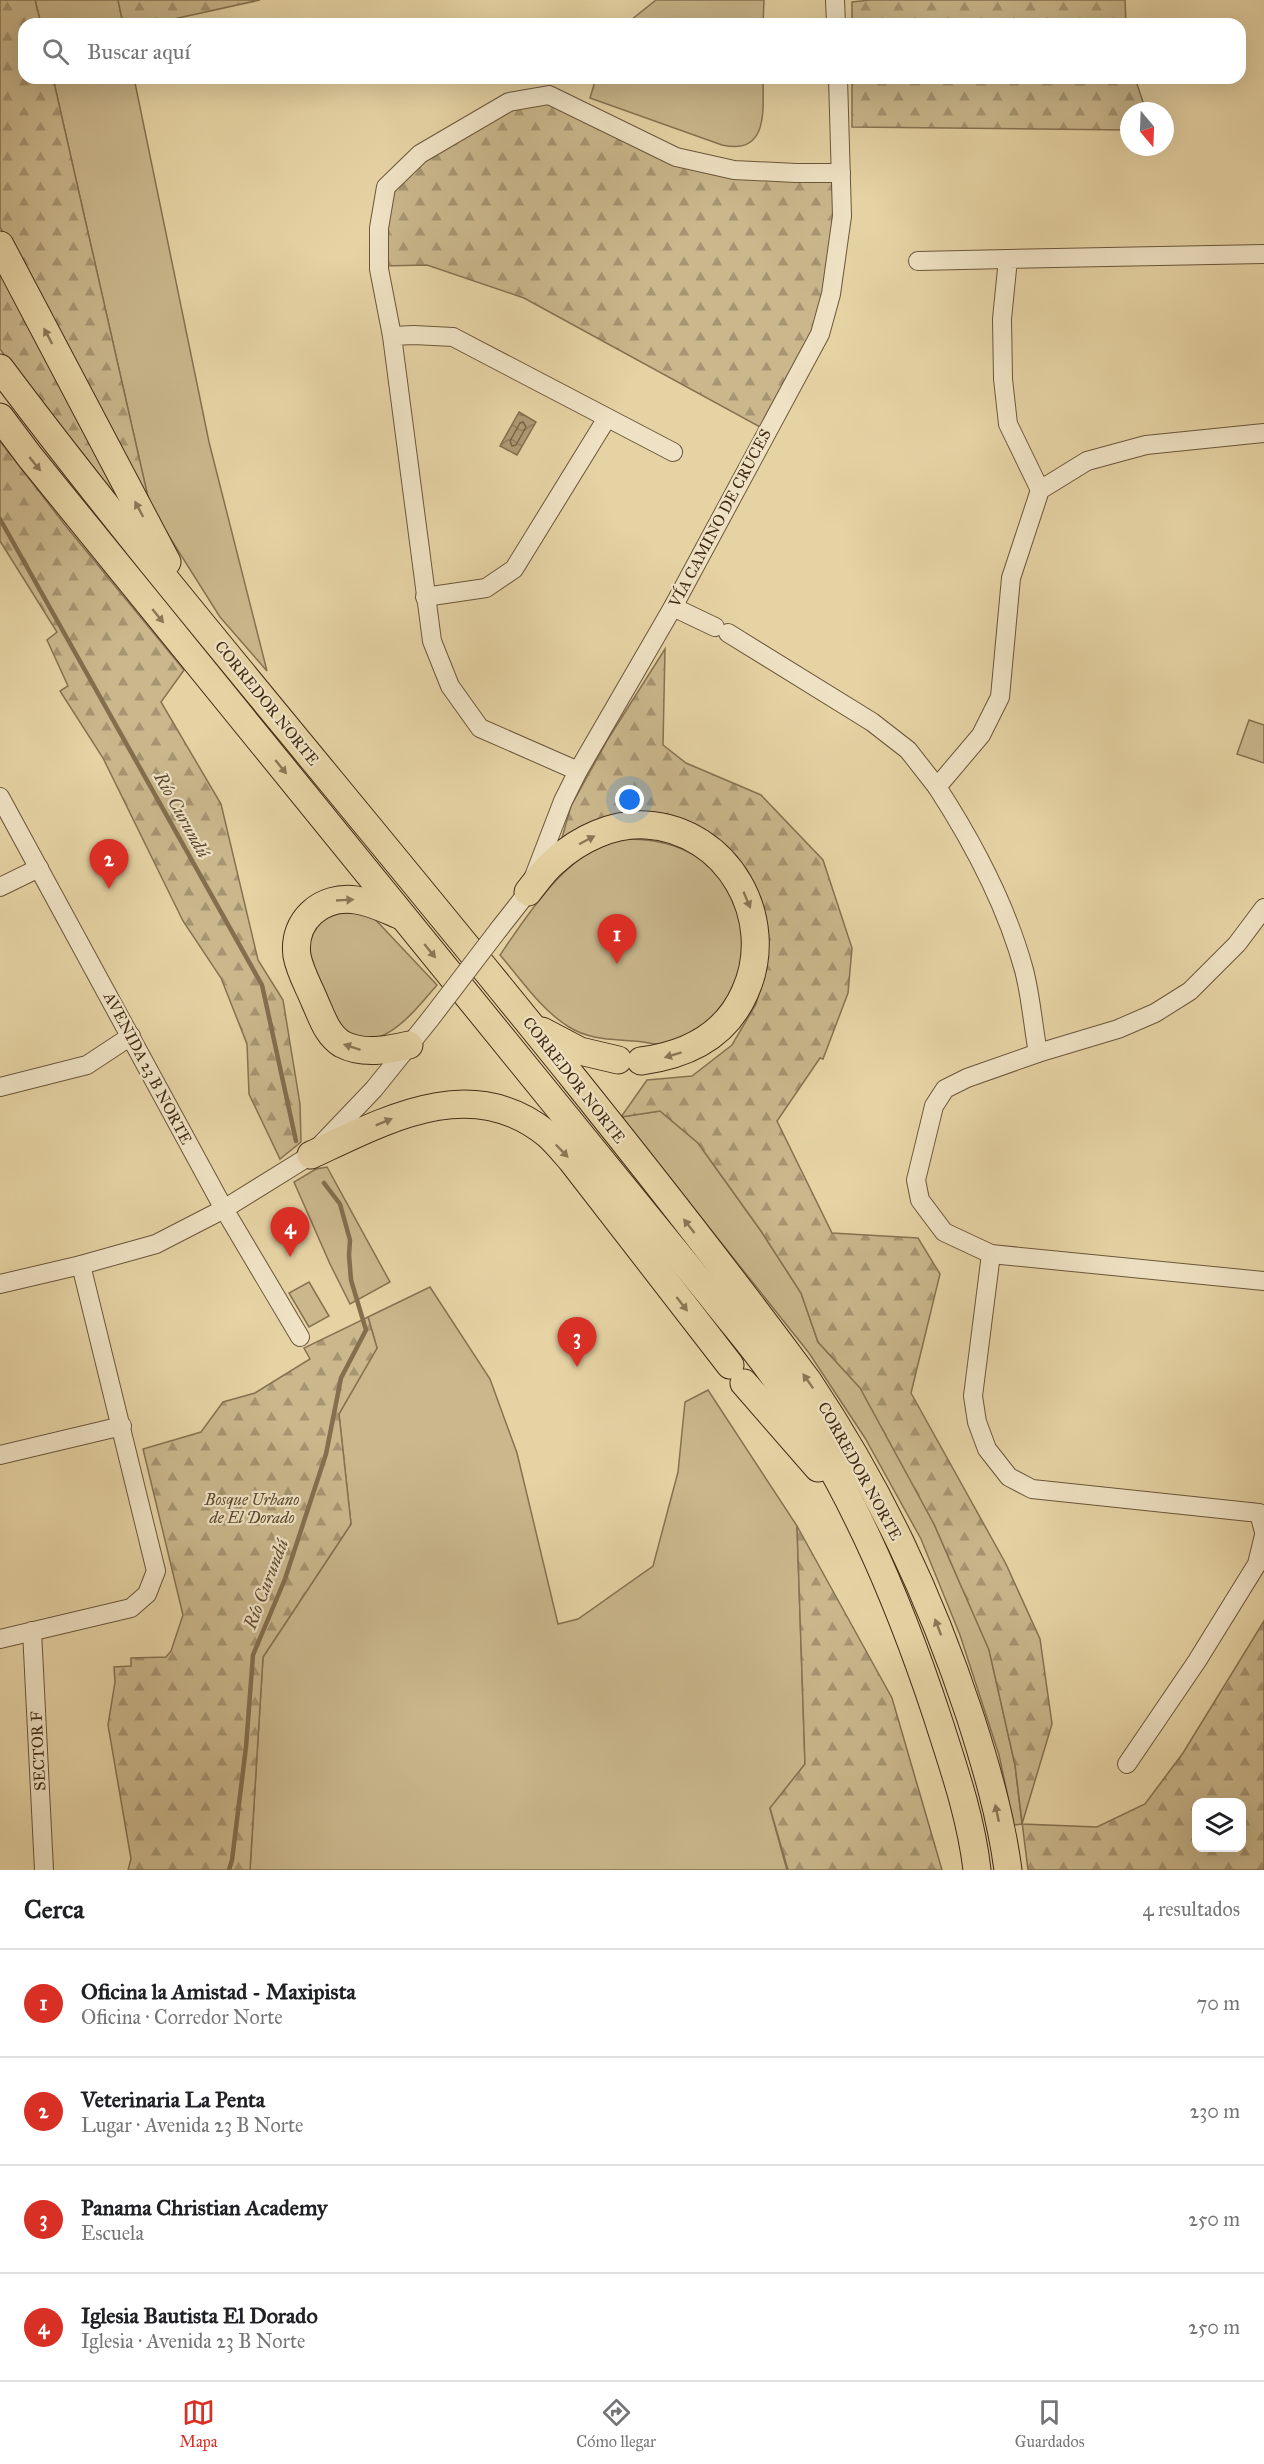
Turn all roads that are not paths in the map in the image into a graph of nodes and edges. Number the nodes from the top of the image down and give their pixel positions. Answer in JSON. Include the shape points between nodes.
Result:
{"nodes":[{"id":1,"x":835,"y":0,"type":"edge"},
{"id":2,"x":836,"y":18,"type":"edge"},
{"id":3,"x":838,"y":84,"type":"edge"},
{"id":4,"x":841,"y":173,"type":"junction"},
{"id":5,"x":0,"y":245,"type":"edge"},
{"id":6,"x":1264,"y":254,"type":"edge"},
{"id":7,"x":1008,"y":259,"type":"junction"},
{"id":8,"x":918,"y":261,"type":"dead end"},
{"id":9,"x":392,"y":336,"type":"junction"},
{"id":10,"x":0,"y":368,"type":"edge"},
{"id":11,"x":0,"y":417,"type":"edge"},
{"id":12,"x":607,"y":418,"type":"junction"},
{"id":13,"x":1264,"y":433,"type":"edge"},
{"id":14,"x":673,"y":452,"type":"dead end"},
{"id":15,"x":1040,"y":490,"type":"junction"},
{"id":16,"x":425,"y":597,"type":"junction"},
{"id":17,"x":673,"y":607,"type":"junction"},
{"id":18,"x":195,"y":616,"type":"junction"},
{"id":19,"x":578,"y":771,"type":"junction"},
{"id":20,"x":937,"y":787,"type":"junction"},
{"id":21,"x":0,"y":797,"type":"edge"},
{"id":22,"x":39,"y":868,"type":"junction"},
{"id":23,"x":0,"y":887,"type":"edge"},
{"id":24,"x":528,"y":892,"type":"junction"},
{"id":25,"x":1264,"y":908,"type":"edge"},
{"id":26,"x":401,"y":915,"type":"junction"},
{"id":27,"x":531,"y":1025,"type":"junction"},
{"id":28,"x":131,"y":1036,"type":"junction"},
{"id":29,"x":409,"y":1046,"type":"junction"},
{"id":30,"x":1038,"y":1053,"type":"junction"},
{"id":31,"x":0,"y":1087,"type":"edge"},
{"id":32,"x":311,"y":1155,"type":"junction"},
{"id":33,"x":224,"y":1209,"type":"junction"},
{"id":34,"x":991,"y":1254,"type":"junction"},
{"id":35,"x":81,"y":1265,"type":"junction"},
{"id":36,"x":1264,"y":1281,"type":"edge"},
{"id":37,"x":0,"y":1284,"type":"edge"},
{"id":38,"x":300,"y":1337,"type":"dead end"},
{"id":39,"x":122,"y":1426,"type":"junction"},
{"id":40,"x":0,"y":1455,"type":"edge"},
{"id":41,"x":847,"y":1498,"type":"junction"},
{"id":42,"x":1264,"y":1533,"type":"edge"},
{"id":43,"x":32,"y":1631,"type":"junction"},
{"id":44,"x":0,"y":1640,"type":"edge"},
{"id":45,"x":1127,"y":1764,"type":"dead end"},
{"id":46,"x":44,"y":1870,"type":"edge"},
{"id":47,"x":976,"y":1870,"type":"edge"},
{"id":48,"x":1008,"y":1870,"type":"edge"}],
"edges":[{"from":1,"to":2,"type":"street"},
{"from":3,"to":4,"type":"street","name":"VÍA CAMINO DE CRUCES"},
{"from":4,"to":9,"type":"street","via":[[734,170],[676,157],[549,95],[509,102],[420,154],[386,187],[379,228],[379,269]]},
{"from":4,"to":17,"type":"street","name":"VÍA CAMINO DE CRUCES","via":[[842,216],[837,258],[820,334]]},
{"from":18,"to":5,"type":"highway","one_way":true},
{"from":6,"to":7,"type":"street"},
{"from":7,"to":8,"type":"street"},
{"from":7,"to":15,"type":"street","via":[[1002,319],[1008,424]]},
{"from":9,"to":12,"type":"street","via":[[453,337]]},
{"from":9,"to":16,"type":"street"},
{"from":10,"to":18,"type":"highway","name":"CORREDOR NORTE"},
{"from":11,"to":26,"type":"highway","name":"CORREDOR NORTE","one_way":true},
{"from":12,"to":14,"type":"street"},
{"from":12,"to":16,"type":"street","via":[[514,569],[486,588]]},
{"from":13,"to":15,"type":"street","via":[[1146,445],[1087,462]]},
{"from":15,"to":20,"type":"street","via":[[1011,578],[1000,697],[981,735]]},
{"from":16,"to":19,"type":"street","via":[[432,641],[450,686],[480,728]]},
{"from":17,"to":19,"type":"street","name":"VÍA CAMINO DE CRUCES"},
{"from":17,"to":20,"type":"street","via":[[721,630],[872,722],[908,750]]},
{"from":18,"to":27,"type":"highway","name":"CORREDOR NORTE"},
{"from":19,"to":24,"type":"street","name":"VÍA CAMINO DE CRUCES"},
{"from":20,"to":30,"type":"street","via":[[968,835],[1001,903],[1024,972]]},
{"from":21,"to":22,"type":"street","name":"AVENIDA 23 B NORTE"},
{"from":22,"to":23,"type":"street"},
{"from":22,"to":28,"type":"street","name":"AVENIDA 23 B NORTE"},
{"from":24,"to":27,"type":"highway","one_way":true,"via":[[554,861],[580,843],[618,827],[646,825],[678,831],[726,864],[741,886],[757,932],[756,957],[738,1007],[724,1026],[684,1052],[630,1060],[580,1051]]},
{"from":24,"to":29,"type":"street","name":"VÍA CAMINO DE CRUCES","bridge":true},
{"from":25,"to":30,"type":"street","via":[[1238,944],[1190,991],[1155,1013],[1118,1029]]},
{"from":29,"to":26,"type":"highway","one_way":true,"via":[[357,1050],[337,1040],[327,1028],[297,954],[302,924],[311,910],[326,903],[356,900]]},
{"from":26,"to":41,"type":"highway","name":"CORREDOR NORTE","one_way":true,"via":[[771,1373]]},
{"from":48,"to":27,"type":"highway","name":"CORREDOR NORTE","one_way":true,"via":[[987,1769],[959,1682],[888,1513],[808,1381]]},
{"from":28,"to":31,"type":"street","via":[[87,1065]]},
{"from":28,"to":33,"type":"street","name":"AVENIDA 23 B NORTE"},
{"from":29,"to":32,"type":"street","name":"VÍA CAMINO DE CRUCES"},
{"from":30,"to":34,"type":"street","via":[[945,1089],[934,1106],[916,1180],[920,1200],[944,1232]]},
{"from":32,"to":33,"type":"street","name":"VÍA CAMINO DE CRUCES"},
{"from":32,"to":41,"type":"highway","one_way":true,"via":[[415,1110],[445,1106],[505,1110],[547,1134],[737,1374],[798,1448]]},
{"from":33,"to":35,"type":"street","name":"VÍA CAMINO DE CRUCES","via":[[156,1244]]},
{"from":33,"to":38,"type":"street","name":"AVENIDA 23 B NORTE"},
{"from":34,"to":36,"type":"street"},
{"from":34,"to":42,"type":"street","via":[[973,1396],[987,1449],[1009,1477],[1032,1489],[1259,1513]]},
{"from":35,"to":37,"type":"street","name":"VÍA CAMINO DE CRUCES"},
{"from":35,"to":39,"type":"street"},
{"from":39,"to":40,"type":"street"},
{"from":39,"to":43,"type":"street","via":[[156,1571],[147,1594],[130,1608]]},
{"from":41,"to":47,"type":"highway","name":"CORREDOR NORTE","via":[[898,1606],[929,1691],[958,1779]]},
{"from":42,"to":45,"type":"street","via":[[1257,1564]]},
{"from":43,"to":44,"type":"street"},
{"from":43,"to":46,"type":"street","name":"SECTOR F"}]}
